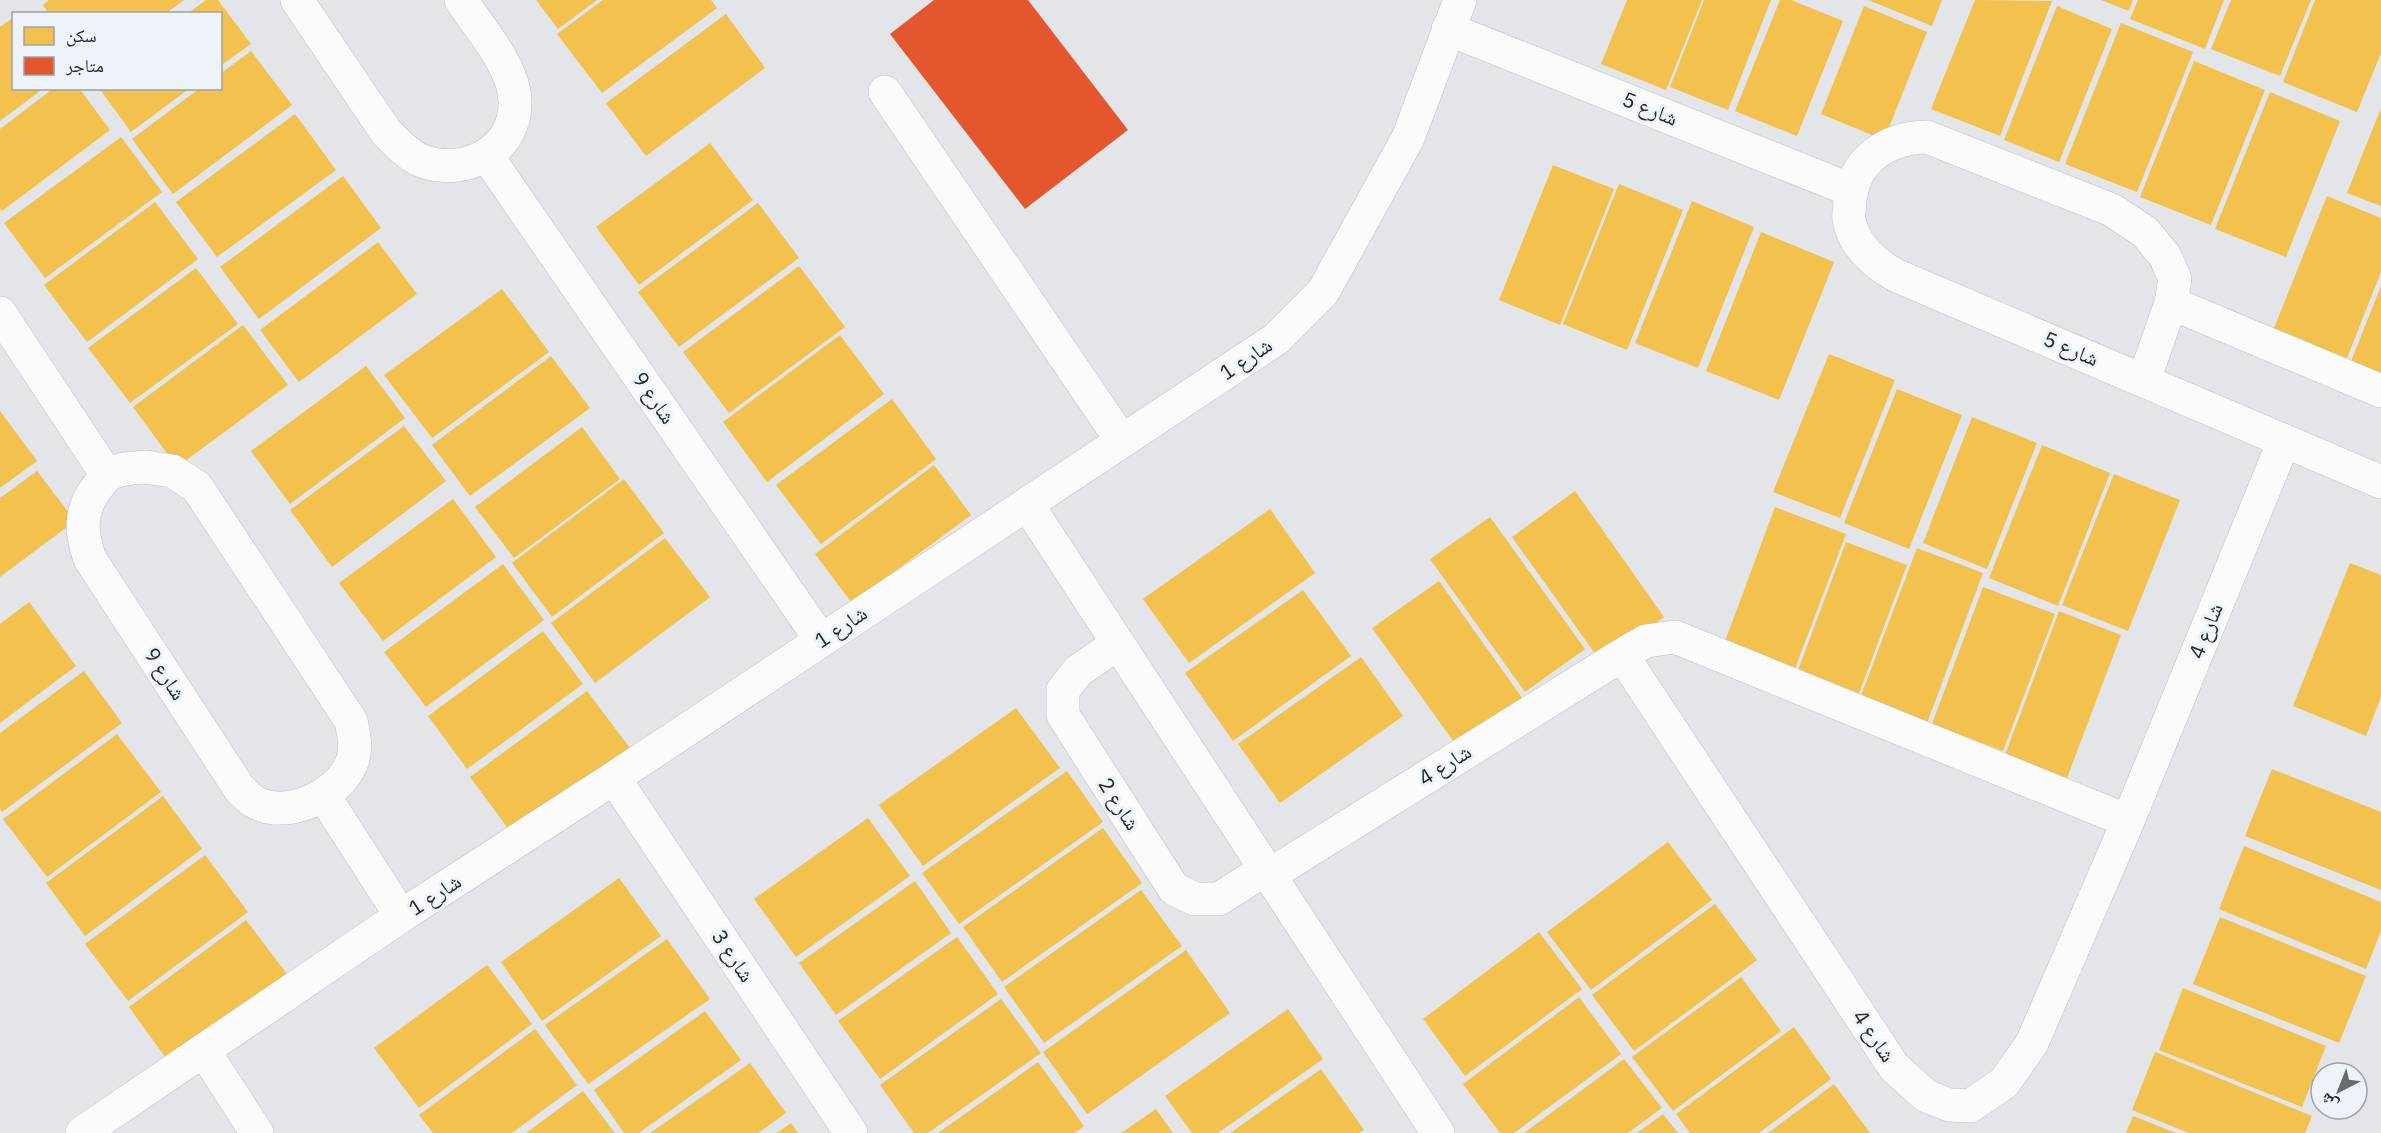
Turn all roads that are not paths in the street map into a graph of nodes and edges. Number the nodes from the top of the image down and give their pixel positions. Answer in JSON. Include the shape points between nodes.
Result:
{"nodes":[{"id":1,"x":297,"y":0,"type":"edge"},
{"id":2,"x":461,"y":0,"type":"edge"},
{"id":3,"x":1454,"y":14,"type":"edge"},
{"id":4,"x":885,"y":92,"type":"dead end"},
{"id":5,"x":486,"y":156,"type":"junction"},
{"id":6,"x":1851,"y":190,"type":"junction"},
{"id":7,"x":2171,"y":303,"type":"junction"},
{"id":8,"x":0,"y":313,"type":"edge"},
{"id":9,"x":2144,"y":380,"type":"junction"},
{"id":10,"x":2381,"y":391,"type":"edge"},
{"id":11,"x":1122,"y":441,"type":"junction"},
{"id":12,"x":2284,"y":441,"type":"junction"},
{"id":13,"x":107,"y":475,"type":"junction"},
{"id":14,"x":2381,"y":482,"type":"edge"},
{"id":15,"x":1026,"y":504,"type":"junction"},
{"id":16,"x":821,"y":640,"type":"junction"},
{"id":17,"x":1117,"y":644,"type":"junction"},
{"id":18,"x":1622,"y":655,"type":"junction"},
{"id":19,"x":614,"y":778,"type":"junction"},
{"id":20,"x":324,"y":796,"type":"junction"},
{"id":21,"x":2128,"y":821,"type":"junction"},
{"id":22,"x":1266,"y":873,"type":"junction"},
{"id":23,"x":401,"y":916,"type":"junction"},
{"id":24,"x":204,"y":1051,"type":"junction"},
{"id":25,"x":82,"y":1133,"type":"edge"},
{"id":26,"x":257,"y":1133,"type":"edge"},
{"id":27,"x":851,"y":1133,"type":"edge"},
{"id":28,"x":1438,"y":1133,"type":"edge"}],
"edges":[{"from":1,"to":5,"type":"street","via":[[386,132],[404,149],[421,160],[446,165],[469,164]]},
{"from":2,"to":5,"type":"street","via":[[509,73],[515,99],[513,126],[500,145]]},
{"from":3,"to":6,"type":"street","name":"شارع 5"},
{"from":3,"to":11,"type":"street","name":"شارع 1","via":[[1408,138],[1323,292],[1276,339]]},
{"from":4,"to":11,"type":"street"},
{"from":5,"to":16,"type":"street","name":"شارع 9"},
{"from":6,"to":7,"type":"street","name":"شارع 5","via":[[1863,164],[1884,147],[1906,138],[1927,137],[2112,210],[2137,226],[2165,255],[2175,279]]},
{"from":6,"to":9,"type":"street","name":"شارع 5","via":[[1848,219],[1859,243],[1875,263],[1894,275]]},
{"from":7,"to":9,"type":"street","name":"شارع 5"},
{"from":7,"to":10,"type":"street"},
{"from":8,"to":13,"type":"street"},
{"from":9,"to":12,"type":"street","name":"شارع 5"},
{"from":11,"to":15,"type":"street","name":"شارع 1"},
{"from":12,"to":14,"type":"street","name":"شارع 5"},
{"from":12,"to":21,"type":"street","name":"شارع 4"},
{"from":13,"to":20,"type":"street","name":"شارع 9","via":[[89,498],[82,519],[90,559],[239,788],[254,802],[277,807],[301,806]]},
{"from":13,"to":20,"type":"street","name":"شارع 9","via":[[145,467],[172,471],[197,487],[351,721],[356,742],[352,762]]},
{"from":15,"to":16,"type":"street","name":"شارع 1"},
{"from":15,"to":17,"type":"street"},
{"from":16,"to":19,"type":"street","name":"شارع 1"},
{"from":17,"to":22,"type":"street"},
{"from":17,"to":22,"type":"street","name":"شارع 2","via":[[1078,671],[1063,690],[1063,715],[1174,889],[1195,899],[1219,899]]},
{"from":18,"to":21,"type":"street","name":"شارع 4","via":[[1646,641],[1675,637]]},
{"from":18,"to":21,"type":"street","name":"شارع 4","via":[[1894,1067],[1926,1096],[1949,1106],[1970,1106],[2004,1083],[2032,1043]]},
{"from":18,"to":22,"type":"street","name":"شارع 4"},
{"from":19,"to":23,"type":"street","name":"شارع 1"},
{"from":19,"to":27,"type":"street","name":"شارع 3"},
{"from":20,"to":23,"type":"street"},
{"from":22,"to":28,"type":"street"},
{"from":23,"to":24,"type":"street","name":"شارع 1"},
{"from":24,"to":25,"type":"street","name":"شارع 1"},
{"from":24,"to":26,"type":"street"}]}
